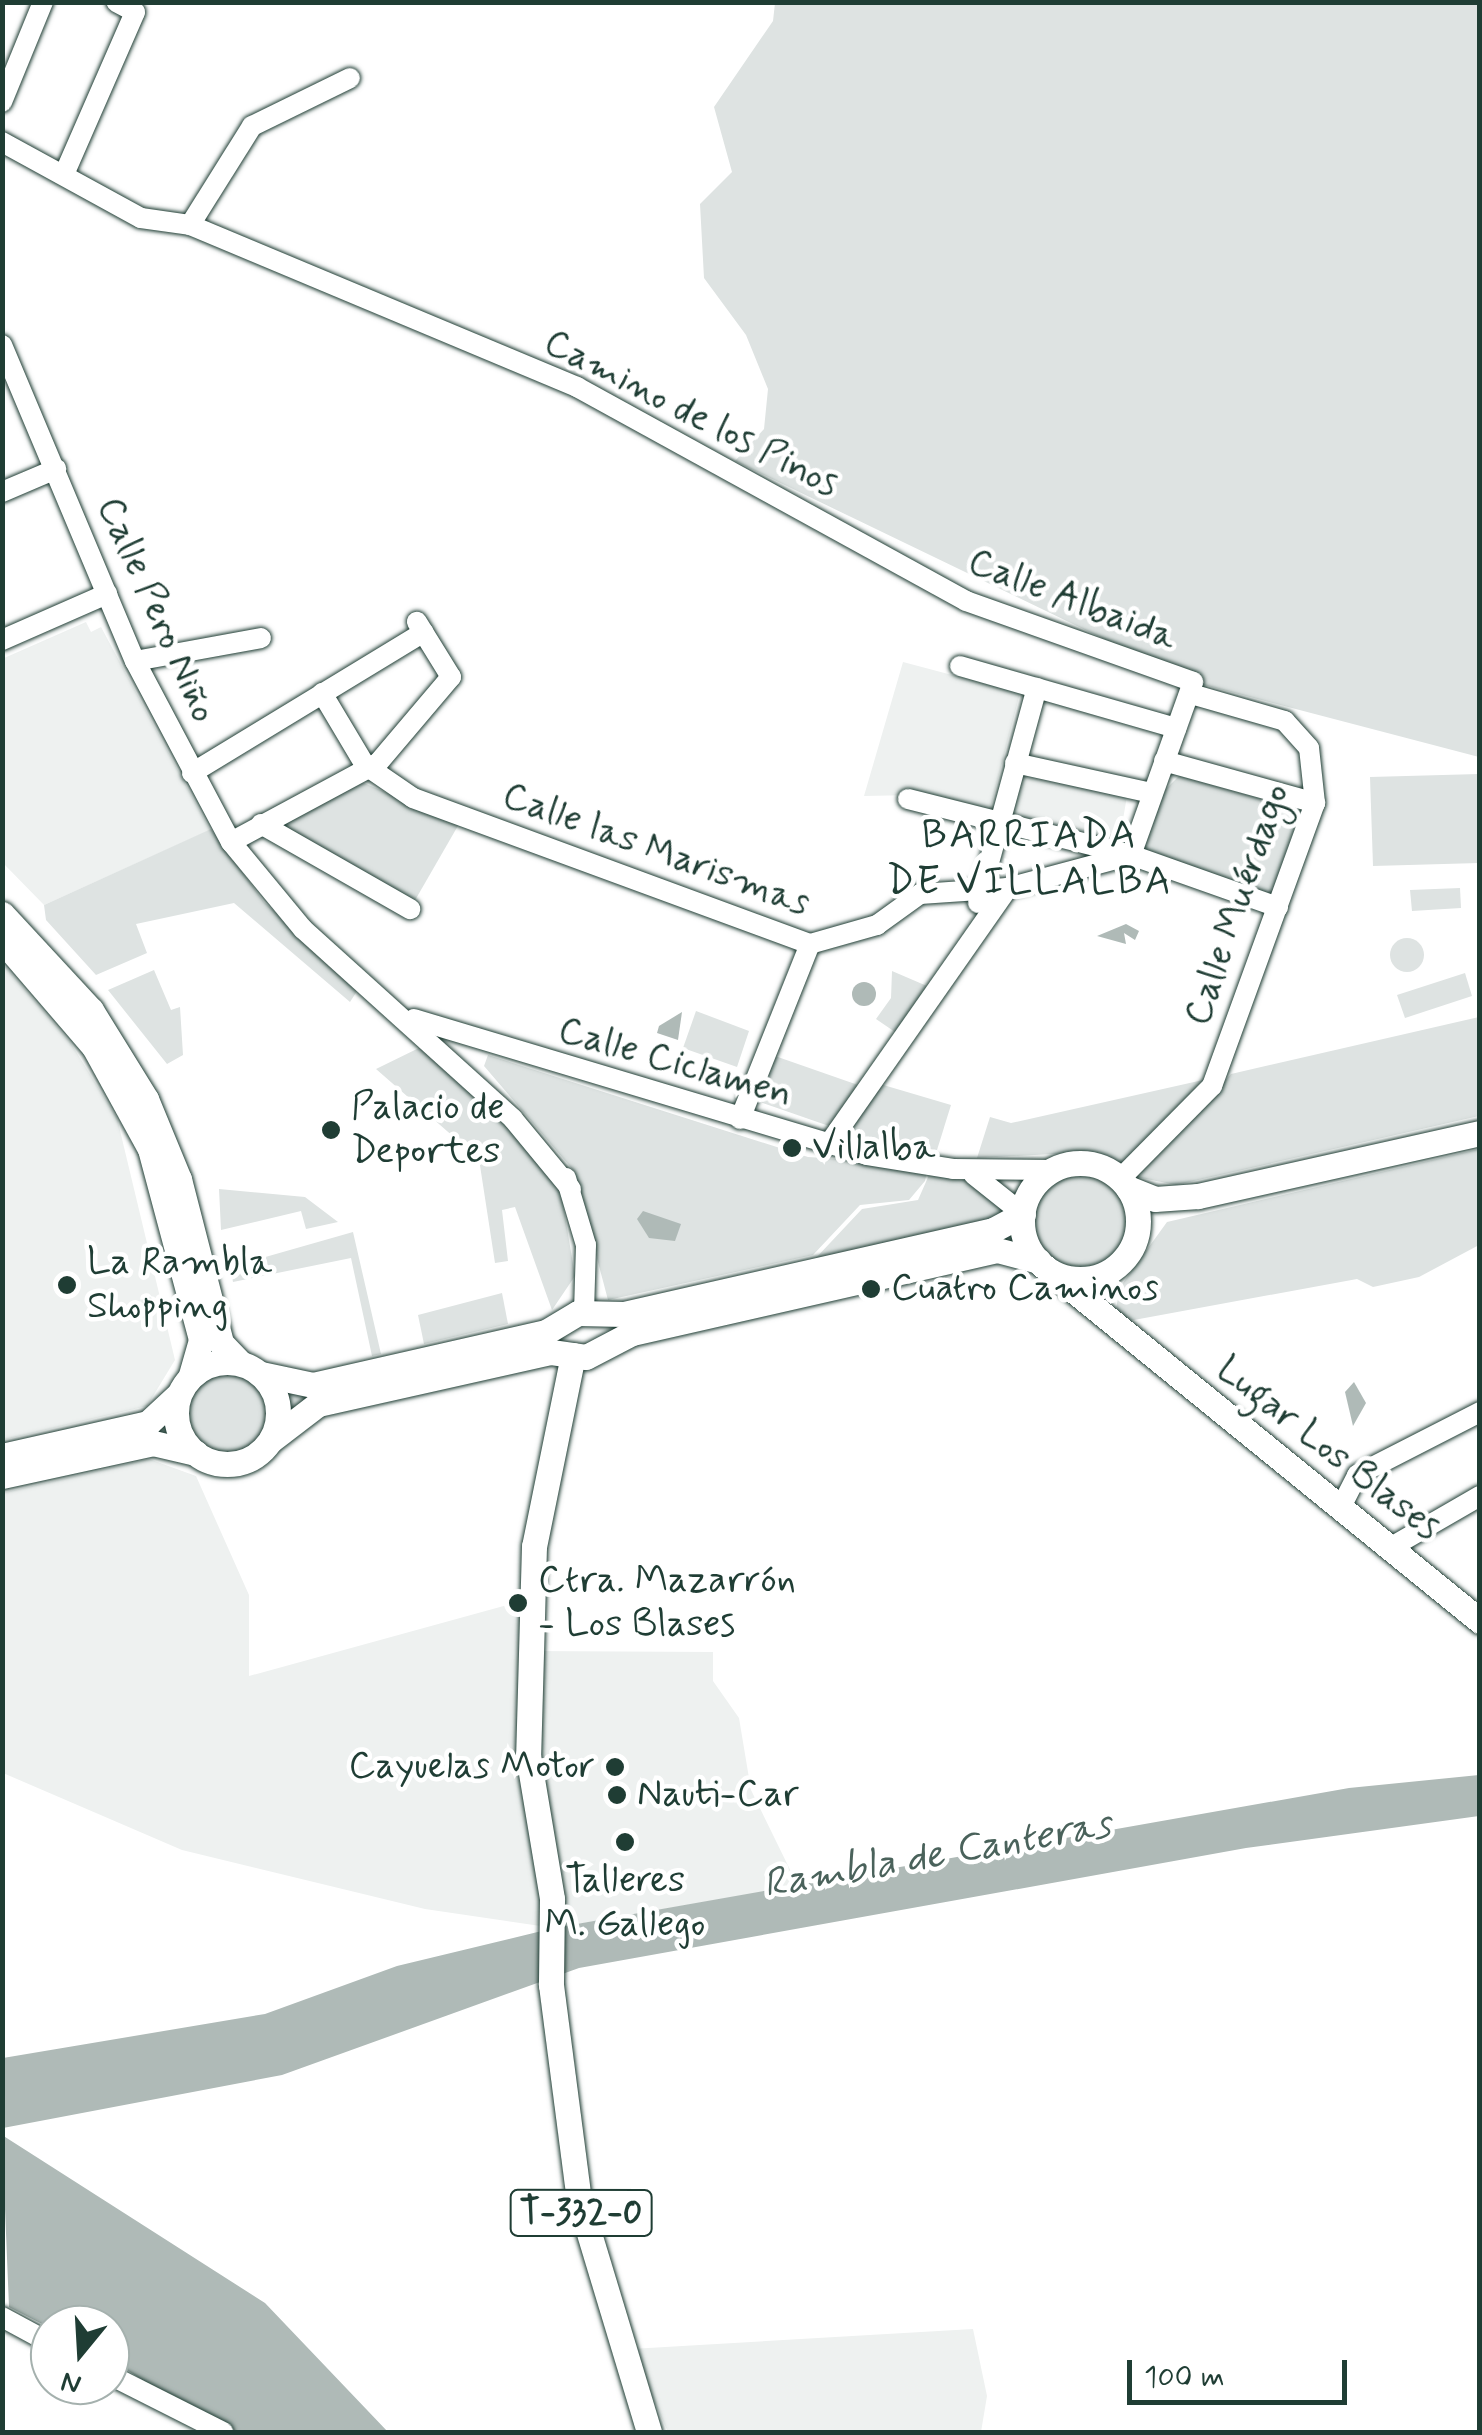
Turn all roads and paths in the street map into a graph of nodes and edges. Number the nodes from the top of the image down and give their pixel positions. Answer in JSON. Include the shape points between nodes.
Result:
{"nodes":[{"id":1,"x":43,"y":2,"type":"edge"},
{"id":2,"x":116,"y":2,"type":"edge"},
{"id":3,"x":350,"y":78,"type":"dead end"},
{"id":4,"x":2,"y":102,"type":"edge"},
{"id":5,"x":2,"y":142,"type":"edge"},
{"id":6,"x":66,"y":170,"type":"junction"},
{"id":7,"x":190,"y":225,"type":"junction"},
{"id":8,"x":2,"y":345,"type":"edge"},
{"id":9,"x":56,"y":469,"type":"junction"},
{"id":10,"x":2,"y":492,"type":"edge"},
{"id":11,"x":929,"y":580,"type":"joint"},
{"id":12,"x":106,"y":594,"type":"junction"},
{"id":13,"x":260,"y":638,"type":"dead end"},
{"id":14,"x":2,"y":640,"type":"edge"},
{"id":15,"x":136,"y":661,"type":"junction"},
{"id":16,"x":960,"y":666,"type":"dead end"},
{"id":17,"x":1037,"y":688,"type":"junction"},
{"id":18,"x":1192,"y":688,"type":"junction"},
{"id":19,"x":322,"y":693,"type":"junction"},
{"id":20,"x":1176,"y":728,"type":"junction"},
{"id":21,"x":1164,"y":761,"type":"junction"},
{"id":22,"x":1014,"y":763,"type":"junction"},
{"id":23,"x":365,"y":765,"type":"junction"},
{"id":24,"x":192,"y":773,"type":"junction"},
{"id":25,"x":1147,"y":792,"type":"junction"},
{"id":26,"x":908,"y":799,"type":"dead end"},
{"id":27,"x":1315,"y":804,"type":"junction"},
{"id":28,"x":262,"y":824,"type":"junction"},
{"id":29,"x":997,"y":825,"type":"junction"},
{"id":30,"x":231,"y":842,"type":"junction"},
{"id":31,"x":1131,"y":855,"type":"junction"},
{"id":32,"x":1008,"y":888,"type":"junction"},
{"id":33,"x":269,"y":890,"type":"junction"},
{"id":34,"x":982,"y":892,"type":"junction"},
{"id":35,"x":1278,"y":907,"type":"junction"},
{"id":36,"x":410,"y":909,"type":"dead end"},
{"id":37,"x":2,"y":914,"type":"edge"},
{"id":38,"x":2,"y":940,"type":"edge"},
{"id":39,"x":810,"y":944,"type":"junction"},
{"id":40,"x":966,"y":948,"type":"junction"},
{"id":41,"x":356,"y":978,"type":"junction"},
{"id":42,"x":436,"y":1029,"type":"junction"},
{"id":43,"x":488,"y":1044,"type":"junction"},
{"id":44,"x":476,"y":1068,"type":"junction"},
{"id":45,"x":740,"y":1118,"type":"junction"},
{"id":46,"x":1480,"y":1133,"type":"edge"},
{"id":47,"x":828,"y":1145,"type":"junction"},
{"id":48,"x":953,"y":1169,"type":"junction"},
{"id":49,"x":1054,"y":1170,"type":"junction"},
{"id":50,"x":1124,"y":1184,"type":"junction"},
{"id":51,"x":570,"y":1188,"type":"junction"},
{"id":52,"x":1198,"y":1196,"type":"junction"},
{"id":53,"x":1023,"y":1214,"type":"junction"},
{"id":54,"x":1136,"y":1237,"type":"junction"},
{"id":55,"x":1040,"y":1262,"type":"junction"},
{"id":56,"x":1113,"y":1269,"type":"junction"},
{"id":57,"x":580,"y":1317,"type":"junction"},
{"id":58,"x":1126,"y":1340,"type":"junction"},
{"id":59,"x":600,"y":1349,"type":"junction"},
{"id":60,"x":573,"y":1355,"type":"junction"},
{"id":61,"x":250,"y":1369,"type":"junction"},
{"id":62,"x":185,"y":1385,"type":"junction"},
{"id":63,"x":1480,"y":1412,"type":"edge"},
{"id":64,"x":271,"y":1440,"type":"junction"},
{"id":65,"x":198,"y":1455,"type":"junction"},
{"id":66,"x":2,"y":1456,"type":"edge"},
{"id":67,"x":2,"y":1476,"type":"edge"},
{"id":68,"x":1480,"y":1496,"type":"edge"},
{"id":69,"x":1342,"y":1504,"type":"junction"},
{"id":70,"x":1395,"y":1545,"type":"junction"},
{"id":71,"x":1480,"y":1621,"type":"edge"},
{"id":72,"x":2,"y":2318,"type":"edge"},
{"id":73,"x":30,"y":2333,"type":"edge"},
{"id":74,"x":130,"y":2385,"type":"edge"},
{"id":75,"x":224,"y":2432,"type":"edge"},
{"id":76,"x":649,"y":2432,"type":"edge"}],
"edges":[{"from":1,"to":4,"type":"street"},
{"from":2,"to":6,"type":"street","via":[[135,12]]},
{"from":3,"to":7,"type":"street","via":[[252,126]]},
{"from":5,"to":6,"type":"street","name":"Camino de los Pinos"},
{"from":6,"to":7,"type":"street","name":"Camino de los Pinos","via":[[141,218]]},
{"from":7,"to":11,"type":"street","name":"Camino de los Pinos","via":[[303,278],[577,387]]},
{"from":8,"to":9,"type":"street","name":"Calle Pero Niño"},
{"from":9,"to":10,"type":"street"},
{"from":9,"to":12,"type":"street","name":"Calle Pero Niño"},
{"from":11,"to":18,"type":"street","name":"Calle Albaida"},
{"from":12,"to":14,"type":"street"},
{"from":12,"to":15,"type":"street","name":"Calle Pero Niño"},
{"from":13,"to":15,"type":"street"},
{"from":15,"to":24,"type":"street","name":"Calle Pero Niño"},
{"from":16,"to":17,"type":"street"},
{"from":17,"to":20,"type":"street"},
{"from":17,"to":22,"type":"street"},
{"from":18,"to":20,"type":"street"},
{"from":18,"to":27,"type":"street","name":"Calle Muérdago","via":[[1285,720],[1309,748]]},
{"from":19,"to":23,"type":"street"},
{"from":19,"to":23,"type":"street","via":[[421,627],[451,677],[378,764]]},
{"from":19,"to":24,"type":"street"},
{"from":20,"to":21,"type":"street"},
{"from":21,"to":25,"type":"street"},
{"from":21,"to":27,"type":"street"},
{"from":22,"to":25,"type":"street"},
{"from":22,"to":29,"type":"street"},
{"from":23,"to":28,"type":"street"},
{"from":23,"to":39,"type":"street","name":"Calle las Marismas","via":[[435,807]]},
{"from":24,"to":30,"type":"street","name":"Calle Pero Niño"},
{"from":25,"to":31,"type":"street"},
{"from":26,"to":29,"type":"street"},
{"from":27,"to":35,"type":"street","name":"Calle Muérdago"},
{"from":28,"to":30,"type":"street"},
{"from":28,"to":36,"type":"street"},
{"from":29,"to":31,"type":"street"},
{"from":29,"to":34,"type":"street"},
{"from":30,"to":33,"type":"street","name":"Calle Pero Niño"},
{"from":31,"to":32,"type":"street","name":"Calle las Marismas"},
{"from":31,"to":35,"type":"street"},
{"from":32,"to":34,"type":"street","name":"Calle las Marismas"},
{"from":32,"to":40,"type":"street"},
{"from":33,"to":41,"type":"street","name":"Calle Pero Niño"},
{"from":33,"to":42,"type":"street","name":"Calle Pero Niño"},
{"from":34,"to":39,"type":"street","name":"Calle las Marismas","via":[[920,894],[878,925]]},
{"from":34,"to":40,"type":"street"},
{"from":35,"to":50,"type":"street","name":"Calle Muérdago","via":[[1212,1086]]},
{"from":37,"to":61,"type":"main road","via":[[91,1010],[146,1099],[185,1200],[220,1343]]},
{"from":38,"to":62,"type":"main road","via":[[94,1047],[150,1149],[201,1340]]},
{"from":39,"to":45,"type":"street"},
{"from":40,"to":47,"type":"street"},
{"from":41,"to":42,"type":"street"},
{"from":41,"to":51,"type":"street","name":"Calle Pero Niño","via":[[514,1119]]},
{"from":42,"to":43,"type":"street","name":"Calle Ciclamen"},
{"from":42,"to":44,"type":"street","name":"Calle Pero Niño"},
{"from":43,"to":44,"type":"street","via":[[474,1056]]},
{"from":43,"to":45,"type":"street","name":"Calle Ciclamen"},
{"from":44,"to":51,"type":"street","name":"Calle Pero Niño","via":[[544,1138]]},
{"from":45,"to":47,"type":"street","name":"Calle Ciclamen"},
{"from":46,"to":52,"type":"main road"},
{"from":47,"to":48,"type":"street","name":"Calle Ciclamen"},
{"from":48,"to":49,"type":"street","name":"Calle Ciclamen"},
{"from":48,"to":53,"type":"street","name":"Calle Ciclamen","via":[[998,1186]]},
{"from":49,"to":50,"type":"main road","via":[[1088,1164]]},
{"from":49,"to":53,"type":"main road"},
{"from":50,"to":52,"type":"main road","via":[[1155,1199]]},
{"from":50,"to":54,"type":"main road"},
{"from":51,"to":57,"type":"street","name":"Calle Pero Niño","via":[[586,1244]]},
{"from":52,"to":54,"type":"main road","via":[[1159,1211]]},
{"from":53,"to":55,"type":"main road"},
{"from":53,"to":57,"type":"main road","via":[[920,1247]]},
{"from":54,"to":56,"type":"main road"},
{"from":55,"to":56,"type":"main road","via":[[1076,1278]]},
{"from":55,"to":58,"type":"main road","name":"Lugar Los Blases"},
{"from":55,"to":59,"type":"main road","via":[[997,1250],[632,1333]]},
{"from":56,"to":58,"type":"main road","name":"Lugar Los Blases","via":[[1104,1310]]},
{"from":57,"to":59,"type":"main road","via":[[605,1331]]},
{"from":57,"to":60,"type":"main road"},
{"from":57,"to":61,"type":"main road","via":[[301,1387]]},
{"from":58,"to":69,"type":"main road","name":"Lugar Los Blases"},
{"from":59,"to":60,"type":"main road"},
{"from":60,"to":64,"type":"main road","via":[[551,1352],[318,1404]]},
{"from":60,"to":76,"type":"main road","number":"T-332-0","via":[[529,1599],[528,1755],[554,1928],[551,1984],[578,2200]]},
{"from":61,"to":62,"type":"main road"},
{"from":61,"to":64,"type":"main road","via":[[278,1405]]},
{"from":62,"to":65,"type":"main road","via":[[178,1428]]},
{"from":62,"to":66,"type":"main road","via":[[148,1423]]},
{"from":63,"to":69,"type":"street","via":[[1356,1475]]},
{"from":64,"to":65,"type":"main road","via":[[243,1462]]},
{"from":65,"to":67,"type":"main road","via":[[153,1442]]},
{"from":68,"to":70,"type":"street"},
{"from":69,"to":70,"type":"main road","name":"Lugar Los Blases"},
{"from":70,"to":71,"type":"main road","name":"Lugar Los Blases"},
{"from":72,"to":73,"type":"street"},
{"from":74,"to":75,"type":"street"}]}
